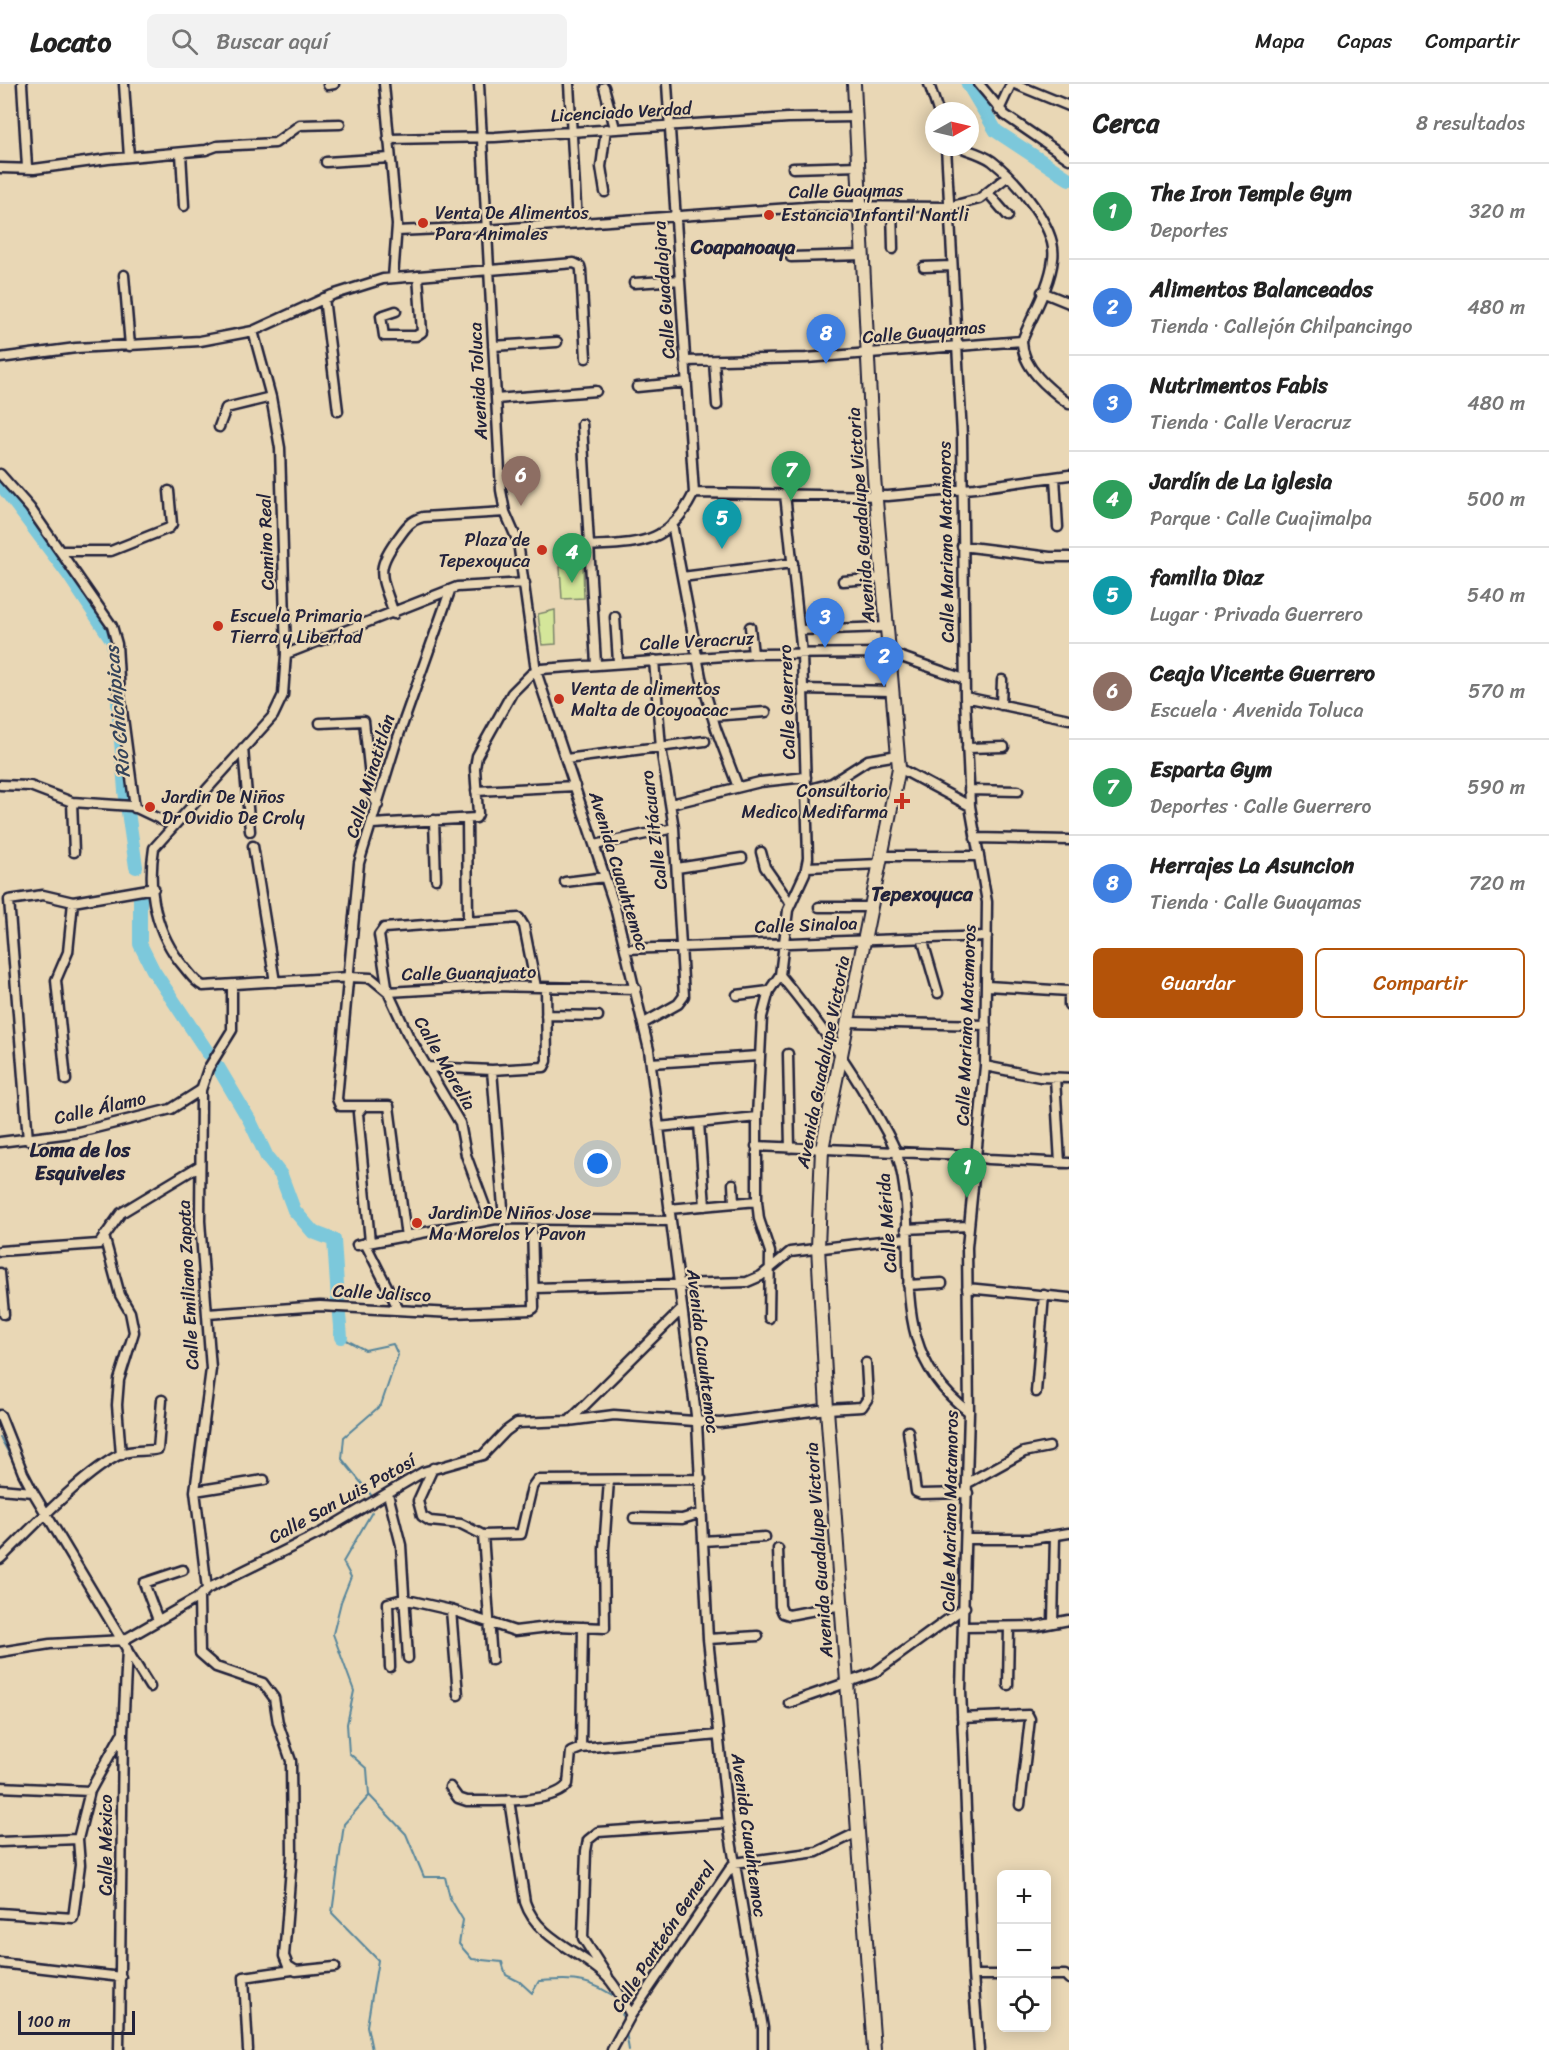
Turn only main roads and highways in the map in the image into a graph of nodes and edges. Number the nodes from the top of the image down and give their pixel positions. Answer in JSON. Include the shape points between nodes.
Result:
{"nodes":[{"id":1,"x":854,"y":84,"type":"edge"},
{"id":2,"x":874,"y":2050,"type":"edge"}],
"edges":[{"from":1,"to":2,"type":"main road","name":"Avenida Guadalupe Victoria","via":[[875,497],[899,761],[822,1149],[818,1247]]}]}
